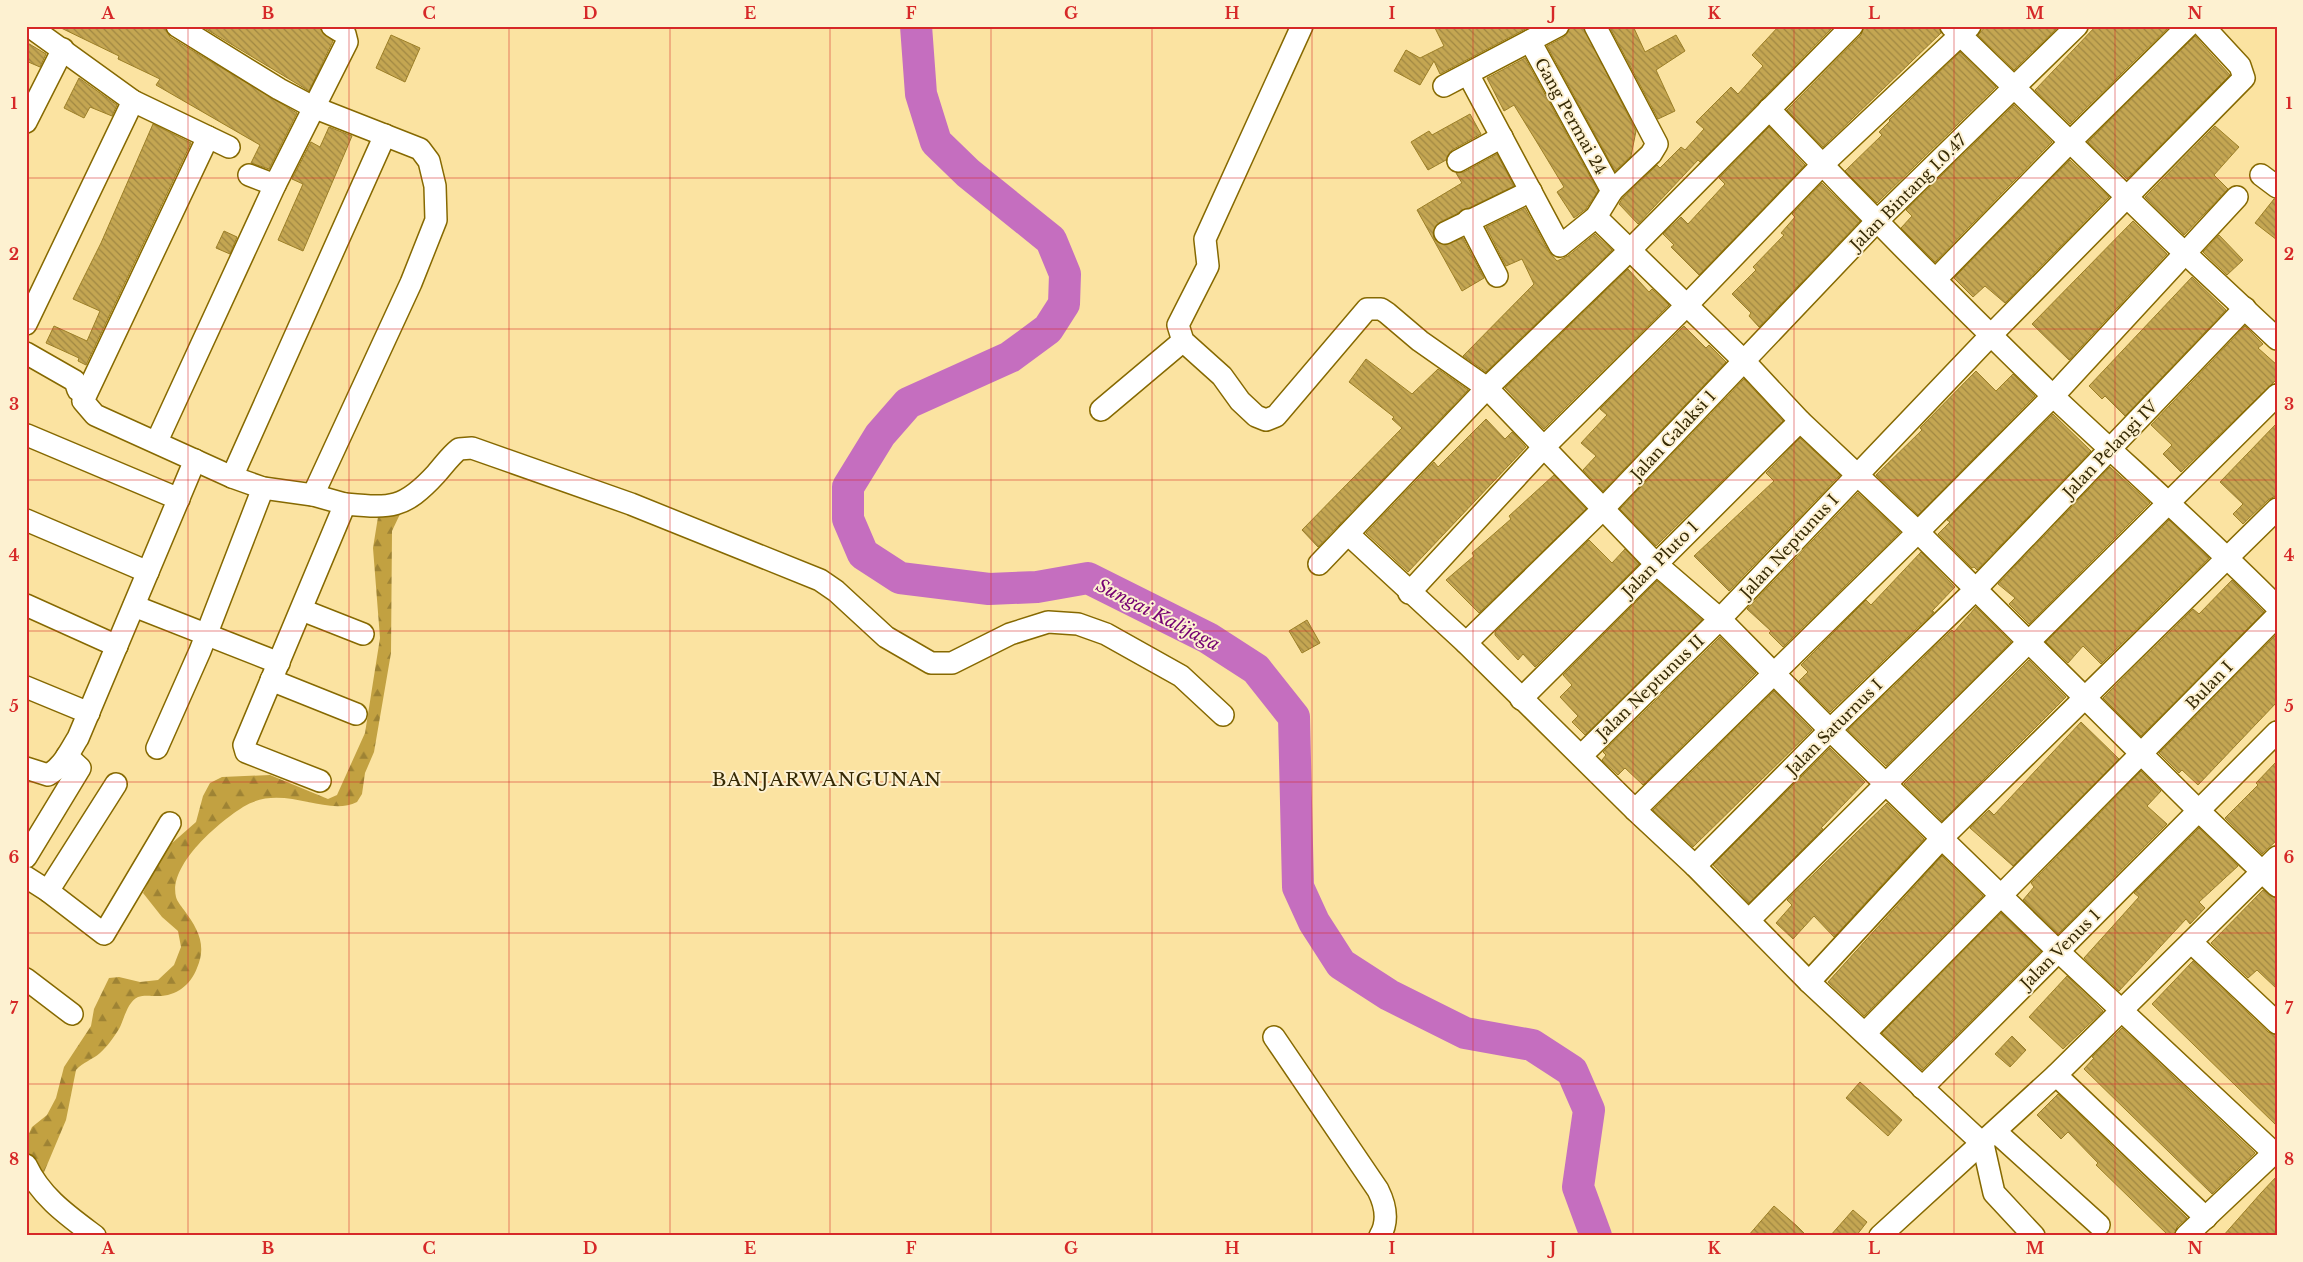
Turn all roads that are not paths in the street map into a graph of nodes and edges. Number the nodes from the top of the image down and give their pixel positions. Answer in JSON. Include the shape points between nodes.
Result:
{"nodes":[{"id":1,"x":29,"y":26,"type":"edge"},
{"id":2,"x":177,"y":26,"type":"edge"},
{"id":3,"x":332,"y":26,"type":"edge"},
{"id":4,"x":1302,"y":26,"type":"edge"},
{"id":5,"x":1558,"y":26,"type":"edge"},
{"id":6,"x":1596,"y":26,"type":"edge"},
{"id":7,"x":1852,"y":26,"type":"edge"},
{"id":8,"x":2077,"y":26,"type":"edge"},
{"id":9,"x":2188,"y":26,"type":"edge"},
{"id":10,"x":2203,"y":26,"type":"edge"},
{"id":11,"x":1961,"y":30,"type":"edge"},
{"id":12,"x":1530,"y":41,"type":"junction"},
{"id":13,"x":63,"y":49,"type":"junction"},
{"id":14,"x":1468,"y":74,"type":"junction"},
{"id":15,"x":1444,"y":86,"type":"dead end"},
{"id":16,"x":2013,"y":87,"type":"junction"},
{"id":17,"x":133,"y":101,"type":"junction"},
{"id":18,"x":313,"y":107,"type":"junction"},
{"id":19,"x":1769,"y":110,"type":"junction"},
{"id":20,"x":26,"y":122,"type":"edge"},
{"id":21,"x":385,"y":135,"type":"junction"},
{"id":22,"x":208,"y":137,"type":"junction"},
{"id":23,"x":1502,"y":137,"type":"junction"},
{"id":24,"x":2070,"y":142,"type":"junction"},
{"id":25,"x":229,"y":147,"type":"dead end"},
{"id":26,"x":1458,"y":161,"type":"dead end"},
{"id":27,"x":1822,"y":165,"type":"junction"},
{"id":28,"x":249,"y":175,"type":"dead end"},
{"id":29,"x":275,"y":185,"type":"junction"},
{"id":30,"x":1531,"y":191,"type":"junction"},
{"id":31,"x":1612,"y":191,"type":"junction"},
{"id":32,"x":2128,"y":197,"type":"junction"},
{"id":33,"x":2236,"y":197,"type":"dead end"},
{"id":34,"x":1596,"y":217,"type":"junction"},
{"id":35,"x":1468,"y":220,"type":"junction"},
{"id":36,"x":1876,"y":222,"type":"junction"},
{"id":37,"x":1444,"y":232,"type":"dead end"},
{"id":38,"x":1630,"y":250,"type":"junction"},
{"id":39,"x":2185,"y":253,"type":"junction"},
{"id":40,"x":1497,"y":276,"type":"dead end"},
{"id":41,"x":1936,"y":279,"type":"junction"},
{"id":42,"x":1686,"y":306,"type":"junction"},
{"id":43,"x":2245,"y":308,"type":"junction"},
{"id":44,"x":26,"y":324,"type":"edge"},
{"id":45,"x":1992,"y":334,"type":"junction"},
{"id":46,"x":2277,"y":339,"type":"edge"},
{"id":47,"x":1183,"y":341,"type":"junction"},
{"id":48,"x":26,"y":352,"type":"edge"},
{"id":49,"x":1743,"y":360,"type":"junction"},
{"id":50,"x":26,"y":368,"type":"edge"},
{"id":51,"x":1487,"y":388,"type":"junction"},
{"id":52,"x":82,"y":392,"type":"junction"},
{"id":53,"x":2277,"y":395,"type":"edge"},
{"id":54,"x":2053,"y":396,"type":"junction"},
{"id":55,"x":1101,"y":410,"type":"dead end"},
{"id":56,"x":1800,"y":421,"type":"junction"},
{"id":57,"x":27,"y":435,"type":"edge"},
{"id":58,"x":157,"y":441,"type":"junction"},
{"id":59,"x":1544,"y":447,"type":"junction"},
{"id":60,"x":2110,"y":449,"type":"junction"},
{"id":61,"x":195,"y":460,"type":"junction"},
{"id":62,"x":1858,"y":474,"type":"junction"},
{"id":63,"x":232,"y":477,"type":"junction"},
{"id":64,"x":263,"y":488,"type":"junction"},
{"id":65,"x":313,"y":495,"type":"junction"},
{"id":66,"x":178,"y":499,"type":"junction"},
{"id":67,"x":345,"y":504,"type":"junction"},
{"id":68,"x":2169,"y":504,"type":"junction"},
{"id":69,"x":2277,"y":509,"type":"edge"},
{"id":70,"x":1602,"y":510,"type":"junction"},
{"id":71,"x":26,"y":520,"type":"edge"},
{"id":72,"x":1918,"y":532,"type":"junction"},
{"id":73,"x":1348,"y":534,"type":"junction"},
{"id":74,"x":2228,"y":558,"type":"junction"},
{"id":75,"x":1655,"y":563,"type":"junction"},
{"id":76,"x":1318,"y":564,"type":"dead end"},
{"id":77,"x":148,"y":572,"type":"junction"},
{"id":78,"x":1974,"y":590,"type":"junction"},
{"id":79,"x":1409,"y":592,"type":"junction"},
{"id":80,"x":26,"y":605,"type":"edge"},
{"id":81,"x":134,"y":606,"type":"junction"},
{"id":82,"x":2277,"y":607,"type":"edge"},
{"id":83,"x":302,"y":610,"type":"junction"},
{"id":84,"x":2277,"y":616,"type":"edge"},
{"id":85,"x":1720,"y":619,"type":"junction"},
{"id":86,"x":363,"y":634,"type":"dead end"},
{"id":87,"x":206,"y":636,"type":"junction"},
{"id":88,"x":2029,"y":642,"type":"junction"},
{"id":89,"x":1466,"y":643,"type":"junction"},
{"id":90,"x":117,"y":646,"type":"junction"},
{"id":91,"x":275,"y":671,"type":"junction"},
{"id":92,"x":1774,"y":672,"type":"junction"},
{"id":93,"x":26,"y":687,"type":"edge"},
{"id":94,"x":1521,"y":698,"type":"junction"},
{"id":95,"x":2086,"y":698,"type":"junction"},
{"id":96,"x":89,"y":713,"type":"junction"},
{"id":97,"x":356,"y":714,"type":"dead end"},
{"id":98,"x":1223,"y":716,"type":"dead end"},
{"id":99,"x":1830,"y":730,"type":"junction"},
{"id":100,"x":2277,"y":732,"type":"edge"},
{"id":101,"x":157,"y":748,"type":"dead end"},
{"id":102,"x":2142,"y":754,"type":"junction"},
{"id":103,"x":67,"y":756,"type":"junction"},
{"id":104,"x":1581,"y":756,"type":"junction"},
{"id":105,"x":26,"y":768,"type":"edge"},
{"id":106,"x":320,"y":781,"type":"dead end"},
{"id":107,"x":1885,"y":783,"type":"junction"},
{"id":108,"x":116,"y":784,"type":"dead end"},
{"id":109,"x":1635,"y":810,"type":"junction"},
{"id":110,"x":2198,"y":810,"type":"junction"},
{"id":111,"x":170,"y":823,"type":"dead end"},
{"id":112,"x":1942,"y":838,"type":"junction"},
{"id":113,"x":26,"y":857,"type":"edge"},
{"id":114,"x":2277,"y":857,"type":"edge"},
{"id":115,"x":1695,"y":866,"type":"junction"},
{"id":116,"x":26,"y":877,"type":"edge"},
{"id":117,"x":2269,"y":879,"type":"edge"},
{"id":118,"x":48,"y":891,"type":"junction"},
{"id":119,"x":2002,"y":896,"type":"junction"},
{"id":120,"x":1749,"y":920,"type":"junction"},
{"id":121,"x":2191,"y":942,"type":"junction"},
{"id":122,"x":2058,"y":951,"type":"junction"},
{"id":123,"x":1810,"y":982,"type":"junction"},
{"id":124,"x":28,"y":983,"type":"edge"},
{"id":125,"x":2124,"y":1010,"type":"junction"},
{"id":126,"x":72,"y":1014,"type":"dead end"},
{"id":127,"x":2277,"y":1024,"type":"edge"},
{"id":128,"x":1865,"y":1033,"type":"junction"},
{"id":129,"x":1274,"y":1037,"type":"dead end"},
{"id":130,"x":2056,"y":1075,"type":"junction"},
{"id":131,"x":1922,"y":1088,"type":"junction"},
{"id":132,"x":1989,"y":1138,"type":"junction"},
{"id":133,"x":2276,"y":1151,"type":"edge"},
{"id":134,"x":26,"y":1165,"type":"edge"},
{"id":135,"x":2206,"y":1218,"type":"junction"},
{"id":136,"x":2099,"y":1225,"type":"dead end"},
{"id":137,"x":2024,"y":1232,"type":"edge"},
{"id":138,"x":95,"y":1236,"type":"edge"},
{"id":139,"x":1380,"y":1236,"type":"edge"},
{"id":140,"x":1880,"y":1236,"type":"edge"},
{"id":141,"x":2186,"y":1236,"type":"edge"}],
"edges":[{"from":1,"to":13,"type":"street"},
{"from":2,"to":18,"type":"street"},
{"from":3,"to":18,"type":"street","via":[[345,34],[347,42]]},
{"from":4,"to":47,"type":"street","via":[[1205,239],[1208,266],[1178,325]]},
{"from":5,"to":12,"type":"street"},
{"from":6,"to":31,"type":"street","via":[[1656,140],[1651,154]]},
{"from":7,"to":19,"type":"street"},
{"from":8,"to":16,"type":"street","name":"Jalan Bintang I.0.47"},
{"from":9,"to":24,"type":"street"},
{"from":10,"to":32,"type":"street","name":"Jalan Neptunus I","via":[[2240,66],[2244,78]]},
{"from":11,"to":16,"type":"street"},
{"from":11,"to":27,"type":"street"},
{"from":12,"to":14,"type":"street"},
{"from":12,"to":31,"type":"street","name":"Gang Permai 24"},
{"from":13,"to":17,"type":"street"},
{"from":13,"to":20,"type":"street"},
{"from":14,"to":15,"type":"street"},
{"from":14,"to":23,"type":"street"},
{"from":16,"to":24,"type":"street"},
{"from":16,"to":36,"type":"street","name":"Jalan Bintang I.0.47"},
{"from":17,"to":22,"type":"street"},
{"from":17,"to":44,"type":"street"},
{"from":18,"to":21,"type":"street"},
{"from":18,"to":29,"type":"street"},
{"from":19,"to":27,"type":"street"},
{"from":19,"to":38,"type":"street"},
{"from":21,"to":63,"type":"street"},
{"from":21,"to":65,"type":"street","via":[[420,149],[429,160],[435,186],[436,220]]},
{"from":22,"to":25,"type":"street"},
{"from":22,"to":52,"type":"street"},
{"from":23,"to":26,"type":"street"},
{"from":23,"to":30,"type":"street"},
{"from":24,"to":32,"type":"street"},
{"from":24,"to":41,"type":"street"},
{"from":27,"to":36,"type":"street"},
{"from":27,"to":42,"type":"street"},
{"from":28,"to":29,"type":"street"},
{"from":29,"to":58,"type":"street"},
{"from":30,"to":34,"type":"street","via":[[1560,246]]},
{"from":30,"to":35,"type":"street"},
{"from":31,"to":34,"type":"street"},
{"from":32,"to":39,"type":"street"},
{"from":32,"to":45,"type":"street","name":"Jalan Neptunus I"},
{"from":33,"to":39,"type":"street"},
{"from":34,"to":38,"type":"street"},
{"from":35,"to":37,"type":"street"},
{"from":35,"to":40,"type":"street"},
{"from":36,"to":41,"type":"street"},
{"from":36,"to":49,"type":"street","name":"Jalan Bintang I.0.47"},
{"from":38,"to":42,"type":"street"},
{"from":38,"to":51,"type":"street"},
{"from":39,"to":43,"type":"street"},
{"from":39,"to":54,"type":"street"},
{"from":41,"to":45,"type":"street"},
{"from":42,"to":49,"type":"street"},
{"from":42,"to":59,"type":"street"},
{"from":43,"to":46,"type":"street"},
{"from":43,"to":60,"type":"street","name":"Jalan Pelangi IV"},
{"from":45,"to":54,"type":"street"},
{"from":45,"to":62,"type":"street","name":"Jalan Neptunus I"},
{"from":47,"to":51,"type":"street","via":[[1222,376],[1240,401],[1256,416],[1266,420],[1276,416],[1346,332],[1367,309],[1373,308],[1387,313]]},
{"from":47,"to":55,"type":"street"},
{"from":48,"to":52,"type":"street","via":[[75,382]]},
{"from":49,"to":56,"type":"street"},
{"from":49,"to":70,"type":"street","name":"Jalan Galaksi 1"},
{"from":50,"to":52,"type":"street","via":[[68,392]]},
{"from":51,"to":59,"type":"street"},
{"from":51,"to":73,"type":"street"},
{"from":52,"to":58,"type":"street","via":[[83,401],[96,415]]},
{"from":53,"to":68,"type":"street"},
{"from":54,"to":60,"type":"street"},
{"from":54,"to":72,"type":"street"},
{"from":56,"to":62,"type":"street"},
{"from":56,"to":75,"type":"street","name":"Jalan Pluto 1"},
{"from":57,"to":66,"type":"street"},
{"from":58,"to":61,"type":"street"},
{"from":59,"to":70,"type":"street"},
{"from":59,"to":79,"type":"street"},
{"from":60,"to":68,"type":"street"},
{"from":60,"to":78,"type":"street","name":"Jalan Pelangi IV"},
{"from":61,"to":63,"type":"street"},
{"from":61,"to":66,"type":"street"},
{"from":62,"to":72,"type":"street"},
{"from":62,"to":85,"type":"street","name":"Jalan Neptunus I"},
{"from":63,"to":64,"type":"street"},
{"from":64,"to":65,"type":"street"},
{"from":64,"to":87,"type":"street"},
{"from":65,"to":67,"type":"street"},
{"from":66,"to":77,"type":"street"},
{"from":67,"to":83,"type":"street"},
{"from":67,"to":98,"type":"street","via":[[385,507],[405,501],[422,489],[460,449],[472,448],[631,504],[820,580],[886,637],[932,663],[952,663],[1010,634],[1048,622],[1078,624],[1106,634],[1181,676]]},
{"from":68,"to":74,"type":"street"},
{"from":68,"to":88,"type":"street"},
{"from":69,"to":74,"type":"street"},
{"from":70,"to":75,"type":"street"},
{"from":70,"to":89,"type":"street","name":"Jalan Galaksi 1"},
{"from":71,"to":77,"type":"street"},
{"from":72,"to":78,"type":"street"},
{"from":72,"to":92,"type":"street"},
{"from":73,"to":76,"type":"street"},
{"from":73,"to":79,"type":"street"},
{"from":74,"to":82,"type":"street"},
{"from":74,"to":95,"type":"street"},
{"from":75,"to":85,"type":"street"},
{"from":75,"to":94,"type":"street","name":"Jalan Pluto 1"},
{"from":77,"to":81,"type":"street"},
{"from":78,"to":88,"type":"street"},
{"from":78,"to":99,"type":"street","name":"Jalan Saturnus I"},
{"from":79,"to":89,"type":"street"},
{"from":80,"to":90,"type":"street"},
{"from":81,"to":87,"type":"street"},
{"from":81,"to":90,"type":"street"},
{"from":83,"to":86,"type":"street"},
{"from":83,"to":91,"type":"street"},
{"from":84,"to":102,"type":"street","name":"Bulan I"},
{"from":85,"to":92,"type":"street"},
{"from":85,"to":104,"type":"street","name":"Jalan Neptunus II"},
{"from":87,"to":91,"type":"street"},
{"from":87,"to":101,"type":"street"},
{"from":88,"to":95,"type":"street"},
{"from":88,"to":107,"type":"street"},
{"from":89,"to":94,"type":"street"},
{"from":90,"to":96,"type":"street"},
{"from":91,"to":97,"type":"street"},
{"from":91,"to":106,"type":"street","via":[[244,749]]},
{"from":92,"to":99,"type":"street"},
{"from":92,"to":109,"type":"street"},
{"from":93,"to":96,"type":"street"},
{"from":94,"to":104,"type":"street"},
{"from":95,"to":102,"type":"street"},
{"from":95,"to":112,"type":"street"},
{"from":96,"to":103,"type":"street"},
{"from":99,"to":107,"type":"street"},
{"from":99,"to":115,"type":"street","name":"Jalan Saturnus I"},
{"from":100,"to":110,"type":"street","name":"Jalan Venus 1"},
{"from":102,"to":110,"type":"street"},
{"from":102,"to":119,"type":"street","name":"Bulan I"},
{"from":103,"to":105,"type":"street","via":[[48,775]]},
{"from":103,"to":113,"type":"street","via":[[80,768]]},
{"from":104,"to":109,"type":"street"},
{"from":107,"to":112,"type":"street"},
{"from":107,"to":120,"type":"street"},
{"from":108,"to":118,"type":"street"},
{"from":109,"to":115,"type":"street"},
{"from":110,"to":117,"type":"street"},
{"from":110,"to":122,"type":"street","name":"Jalan Venus 1"},
{"from":111,"to":118,"type":"street","via":[[104,934]]},
{"from":112,"to":119,"type":"street"},
{"from":112,"to":123,"type":"street"},
{"from":114,"to":117,"type":"street"},
{"from":115,"to":120,"type":"street"},
{"from":116,"to":118,"type":"street"},
{"from":117,"to":121,"type":"street"},
{"from":119,"to":122,"type":"street"},
{"from":119,"to":128,"type":"street","name":"Bulan I"},
{"from":120,"to":123,"type":"street"},
{"from":121,"to":125,"type":"street"},
{"from":121,"to":127,"type":"street"},
{"from":122,"to":125,"type":"street"},
{"from":122,"to":131,"type":"street","name":"Jalan Venus 1"},
{"from":123,"to":128,"type":"street"},
{"from":124,"to":126,"type":"street"},
{"from":125,"to":130,"type":"street"},
{"from":125,"to":133,"type":"street"},
{"from":128,"to":131,"type":"street"},
{"from":129,"to":139,"type":"street","via":[[1378,1190],[1385,1216]]},
{"from":130,"to":132,"type":"street"},
{"from":130,"to":135,"type":"street"},
{"from":131,"to":132,"type":"street"},
{"from":132,"to":136,"type":"street"},
{"from":132,"to":137,"type":"street","via":[[1994,1193]]},
{"from":132,"to":140,"type":"street"},
{"from":133,"to":135,"type":"street"},
{"from":134,"to":138,"type":"street","via":[[41,1192]]},
{"from":135,"to":141,"type":"street"}]}
